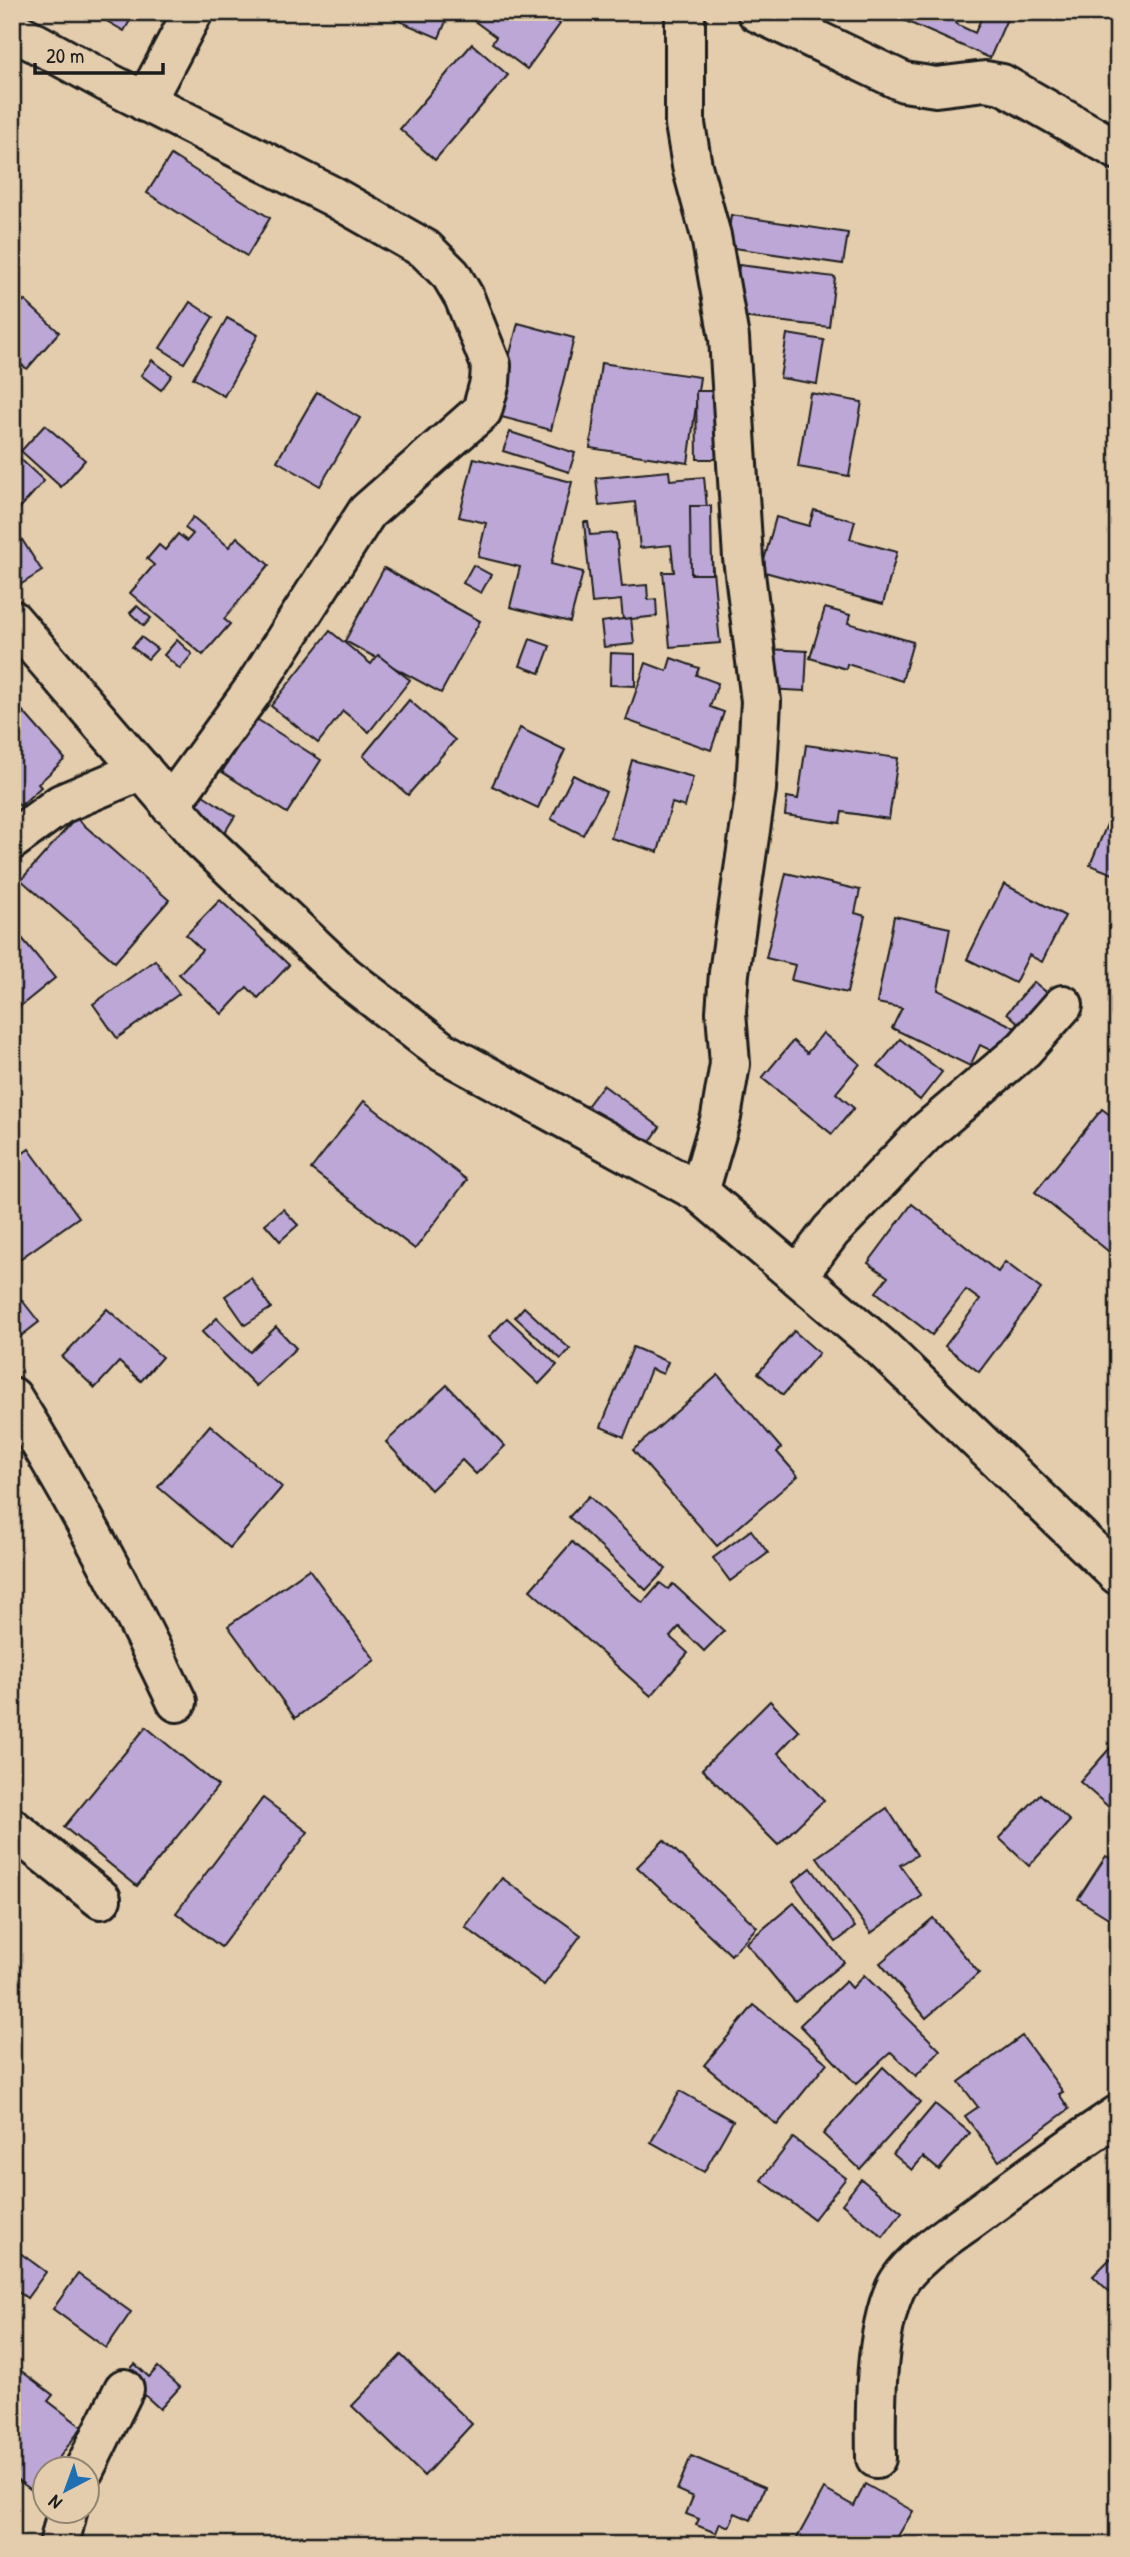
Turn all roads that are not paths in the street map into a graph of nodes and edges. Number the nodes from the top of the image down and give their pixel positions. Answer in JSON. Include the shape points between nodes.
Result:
{"nodes":[{"id":1,"x":193,"y":12,"type":"edge"},
{"id":2,"x":685,"y":12,"type":"edge"},
{"id":3,"x":757,"y":12,"type":"edge"},
{"id":4,"x":12,"y":30,"type":"edge"},
{"id":5,"x":145,"y":102,"type":"junction"},
{"id":6,"x":1118,"y":150,"type":"edge"},
{"id":7,"x":12,"y":620,"type":"edge"},
{"id":8,"x":142,"y":770,"type":"junction"},
{"id":9,"x":170,"y":805,"type":"junction"},
{"id":10,"x":12,"y":840,"type":"edge"},
{"id":11,"x":1063,"y":1005,"type":"dead end"},
{"id":12,"x":699,"y":1192,"type":"junction"},
{"id":13,"x":798,"y":1275,"type":"junction"},
{"id":14,"x":12,"y":1397,"type":"edge"},
{"id":15,"x":1118,"y":1575,"type":"edge"},
{"id":16,"x":177,"y":1702,"type":"dead end"},
{"id":17,"x":12,"y":1828,"type":"edge"},
{"id":18,"x":102,"y":1899,"type":"dead end"},
{"id":19,"x":1118,"y":2115,"type":"edge"},
{"id":20,"x":124,"y":2389,"type":"dead end"},
{"id":21,"x":90,"y":2456,"type":"edge"},
{"id":22,"x":876,"y":2458,"type":"dead end"},
{"id":23,"x":64,"y":2526,"type":"edge"},
{"id":24,"x":60,"y":2545,"type":"edge"}],
"edges":[{"from":1,"to":5,"type":"street"},
{"from":2,"to":12,"type":"street","via":[[685,124],[729,338],[743,558],[761,701],[756,789],[729,972],[730,1064],[721,1118]]},
{"from":3,"to":6,"type":"street","via":[[911,84],[1002,84]]},
{"from":4,"to":5,"type":"street"},
{"from":5,"to":9,"type":"street","via":[[332,195],[425,249],[451,275],[464,297],[491,365],[482,411],[367,512],[251,693]]},
{"from":7,"to":8,"type":"street"},
{"from":8,"to":9,"type":"street"},
{"from":8,"to":10,"type":"street","via":[[61,804]]},
{"from":9,"to":12,"type":"street","via":[[344,975],[443,1052]]},
{"from":11,"to":13,"type":"street","via":[[1024,1049],[916,1142],[831,1231]]},
{"from":12,"to":13,"type":"street"},
{"from":13,"to":15,"type":"street","via":[[883,1349]]},
{"from":14,"to":16,"type":"street","via":[[60,1472]]},
{"from":17,"to":18,"type":"street"},
{"from":19,"to":22,"type":"street","via":[[943,2239],[900,2281],[881,2353],[875,2400]]},
{"from":20,"to":21,"type":"street"},
{"from":23,"to":24,"type":"street"}]}
